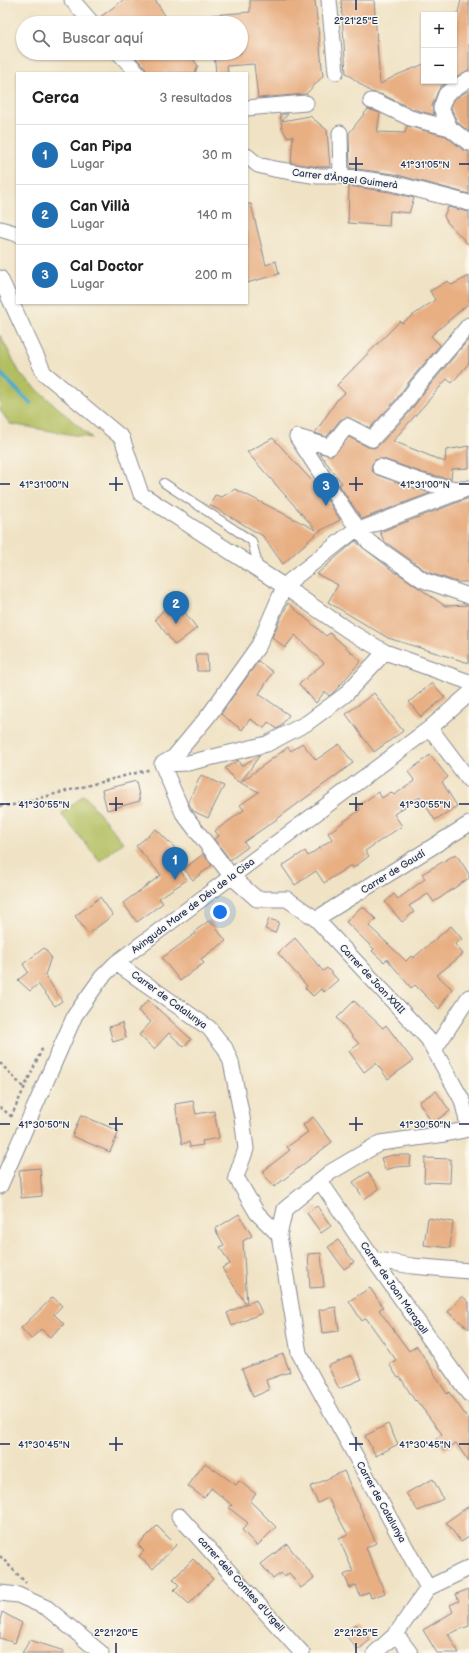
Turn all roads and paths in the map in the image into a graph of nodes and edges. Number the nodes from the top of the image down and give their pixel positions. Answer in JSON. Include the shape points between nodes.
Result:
{"nodes":[{"id":1,"x":72,"y":0,"type":"edge"},
{"id":2,"x":329,"y":0,"type":"edge"},
{"id":3,"x":86,"y":16,"type":"edge"},
{"id":4,"x":126,"y":60,"type":"edge"},
{"id":5,"x":137,"y":72,"type":"edge"},
{"id":6,"x":336,"y":72,"type":"dead end"},
{"id":7,"x":469,"y":79,"type":"edge"},
{"id":8,"x":370,"y":101,"type":"dead end"},
{"id":9,"x":306,"y":103,"type":"dead end"},
{"id":10,"x":248,"y":108,"type":"edge"},
{"id":11,"x":450,"y":128,"type":"junction"},
{"id":12,"x":340,"y":133,"type":"dead end"},
{"id":13,"x":469,"y":143,"type":"edge"},
{"id":14,"x":248,"y":157,"type":"edge"},
{"id":15,"x":341,"y":176,"type":"junction"},
{"id":16,"x":469,"y":203,"type":"edge"},
{"id":17,"x":0,"y":229,"type":"edge"},
{"id":18,"x":16,"y":234,"type":"edge"},
{"id":19,"x":0,"y":278,"type":"edge"},
{"id":20,"x":469,"y":325,"type":"edge"},
{"id":21,"x":380,"y":467,"type":"dead end"},
{"id":22,"x":164,"y":483,"type":"dead end"},
{"id":23,"x":468,"y":489,"type":"edge"},
{"id":24,"x":358,"y":530,"type":"junction"},
{"id":25,"x":259,"y":570,"type":"junction"},
{"id":26,"x":284,"y":587,"type":"junction"},
{"id":27,"x":469,"y":596,"type":"edge"},
{"id":28,"x":385,"y":652,"type":"junction"},
{"id":29,"x":469,"y":682,"type":"edge"},
{"id":30,"x":469,"y":694,"type":"edge"},
{"id":31,"x":430,"y":728,"type":"junction"},
{"id":32,"x":162,"y":764,"type":"junction"},
{"id":33,"x":469,"y":780,"type":"edge"},
{"id":34,"x":0,"y":806,"type":"edge"},
{"id":35,"x":469,"y":824,"type":"edge"},
{"id":36,"x":232,"y":877,"type":"junction"},
{"id":37,"x":316,"y":919,"type":"junction"},
{"id":38,"x":116,"y":963,"type":"junction"},
{"id":39,"x":469,"y":996,"type":"edge"},
{"id":40,"x":43,"y":1047,"type":"dead end"},
{"id":41,"x":434,"y":1050,"type":"junction"},
{"id":42,"x":0,"y":1063,"type":"edge"},
{"id":43,"x":24,"y":1088,"type":"junction"},
{"id":44,"x":0,"y":1107,"type":"edge"},
{"id":45,"x":11,"y":1117,"type":"junction"},
{"id":46,"x":28,"y":1123,"type":"junction"},
{"id":47,"x":469,"y":1129,"type":"edge"},
{"id":48,"x":320,"y":1181,"type":"junction"},
{"id":49,"x":0,"y":1186,"type":"edge"},
{"id":50,"x":279,"y":1235,"type":"junction"},
{"id":51,"x":373,"y":1259,"type":"junction"},
{"id":52,"x":469,"y":1270,"type":"edge"},
{"id":53,"x":469,"y":1394,"type":"edge"},
{"id":54,"x":179,"y":1516,"type":"dead end"},
{"id":55,"x":0,"y":1556,"type":"edge"},
{"id":56,"x":469,"y":1568,"type":"edge"},
{"id":57,"x":428,"y":1588,"type":"junction"},
{"id":58,"x":0,"y":1593,"type":"edge"},
{"id":59,"x":32,"y":1601,"type":"junction"},
{"id":60,"x":396,"y":1634,"type":"junction"},
{"id":61,"x":101,"y":1653,"type":"edge"},
{"id":62,"x":302,"y":1653,"type":"edge"},
{"id":63,"x":375,"y":1653,"type":"edge"},
{"id":64,"x":410,"y":1653,"type":"edge"}],
"edges":[{"from":1,"to":3,"type":"street"},
{"from":2,"to":6,"type":"street"},
{"from":4,"to":5,"type":"street"},
{"from":7,"to":11,"type":"street","via":[[446,94],[441,108]]},
{"from":8,"to":11,"type":"street","via":[[410,118]]},
{"from":9,"to":10,"type":"street"},
{"from":11,"to":13,"type":"street"},
{"from":12,"to":15,"type":"street"},
{"from":14,"to":15,"type":"street","name":"Carrer d'Àngel Guimerà","via":[[258,165],[274,169],[318,176]]},
{"from":15,"to":16,"type":"street","name":"Carrer d'Àngel Guimerà","via":[[392,184]]},
{"from":17,"to":18,"type":"street"},
{"from":19,"to":25,"type":"street","via":[[44,373],[122,438],[141,494]]},
{"from":20,"to":24,"type":"street","via":[[402,407],[372,439],[347,426],[330,447],[298,437]]},
{"from":21,"to":23,"type":"street","via":[[416,480],[449,488]]},
{"from":22,"to":25,"type":"lane","via":[[252,541]]},
{"from":23,"to":24,"type":"street"},
{"from":24,"to":26,"type":"street"},
{"from":24,"to":27,"type":"street","via":[[369,542],[423,580]]},
{"from":25,"to":26,"type":"street"},
{"from":26,"to":28,"type":"street"},
{"from":26,"to":32,"type":"street","via":[[259,645],[174,757]]},
{"from":28,"to":29,"type":"street"},
{"from":28,"to":32,"type":"street","via":[[345,695],[307,723],[267,744],[188,763]]},
{"from":30,"to":31,"type":"street","name":"Avinguda Mare de Déu de la Cisa"},
{"from":31,"to":33,"type":"street"},
{"from":31,"to":36,"type":"street","name":"Avinguda Mare de Déu de la Cisa"},
{"from":32,"to":34,"type":"path","via":[[153,769],[13,805]]},
{"from":32,"to":36,"type":"street","name":"Carrer de Joan XXIII","via":[[183,813]]},
{"from":35,"to":37,"type":"street","name":"Carrer de Gaudí"},
{"from":36,"to":37,"type":"street","name":"Carrer de Joan XXIII","via":[[257,899],[287,899]]},
{"from":36,"to":38,"type":"street","name":"Avinguda Mare de Déu de la Cisa"},
{"from":37,"to":41,"type":"street","name":"Carrer de Joan XXIII","via":[[428,1039]]},
{"from":38,"to":46,"type":"street","name":"Avinguda Mare de Déu de la Cisa","via":[[102,977],[75,1015]]},
{"from":38,"to":50,"type":"street","name":"Carrer de Catalunya","via":[[209,1028],[225,1048],[231,1062],[246,1149],[236,1177],[257,1213]]},
{"from":39,"to":41,"type":"street"},
{"from":40,"to":43,"type":"path"},
{"from":41,"to":47,"type":"street","name":"Carrer de Joan XXIII","via":[[462,1100]]},
{"from":42,"to":43,"type":"path"},
{"from":43,"to":45,"type":"path"},
{"from":44,"to":45,"type":"path"},
{"from":45,"to":46,"type":"path"},
{"from":46,"to":49,"type":"street","name":"Avinguda Mare de Déu de la Cisa"},
{"from":47,"to":48,"type":"street","via":[[380,1143]]},
{"from":48,"to":50,"type":"street","name":"Carrer de Catalunya","via":[[285,1209]]},
{"from":48,"to":51,"type":"street","name":"Carrer de Joan Maragall"},
{"from":50,"to":57,"type":"street","name":"Carrer de Catalunya","via":[[299,1353]]},
{"from":51,"to":52,"type":"street","via":[[412,1266]]},
{"from":51,"to":53,"type":"street","name":"Carrer de Joan Maragall"},
{"from":54,"to":62,"type":"street","name":"carrer dels Comtes d'Urgell"},
{"from":55,"to":59,"type":"path","via":[[26,1582]]},
{"from":56,"to":57,"type":"street"},
{"from":57,"to":60,"type":"street"},
{"from":58,"to":59,"type":"street","via":[[18,1595]]},
{"from":59,"to":61,"type":"street","via":[[47,1608]]},
{"from":60,"to":63,"type":"street"},
{"from":60,"to":64,"type":"street"}]}
